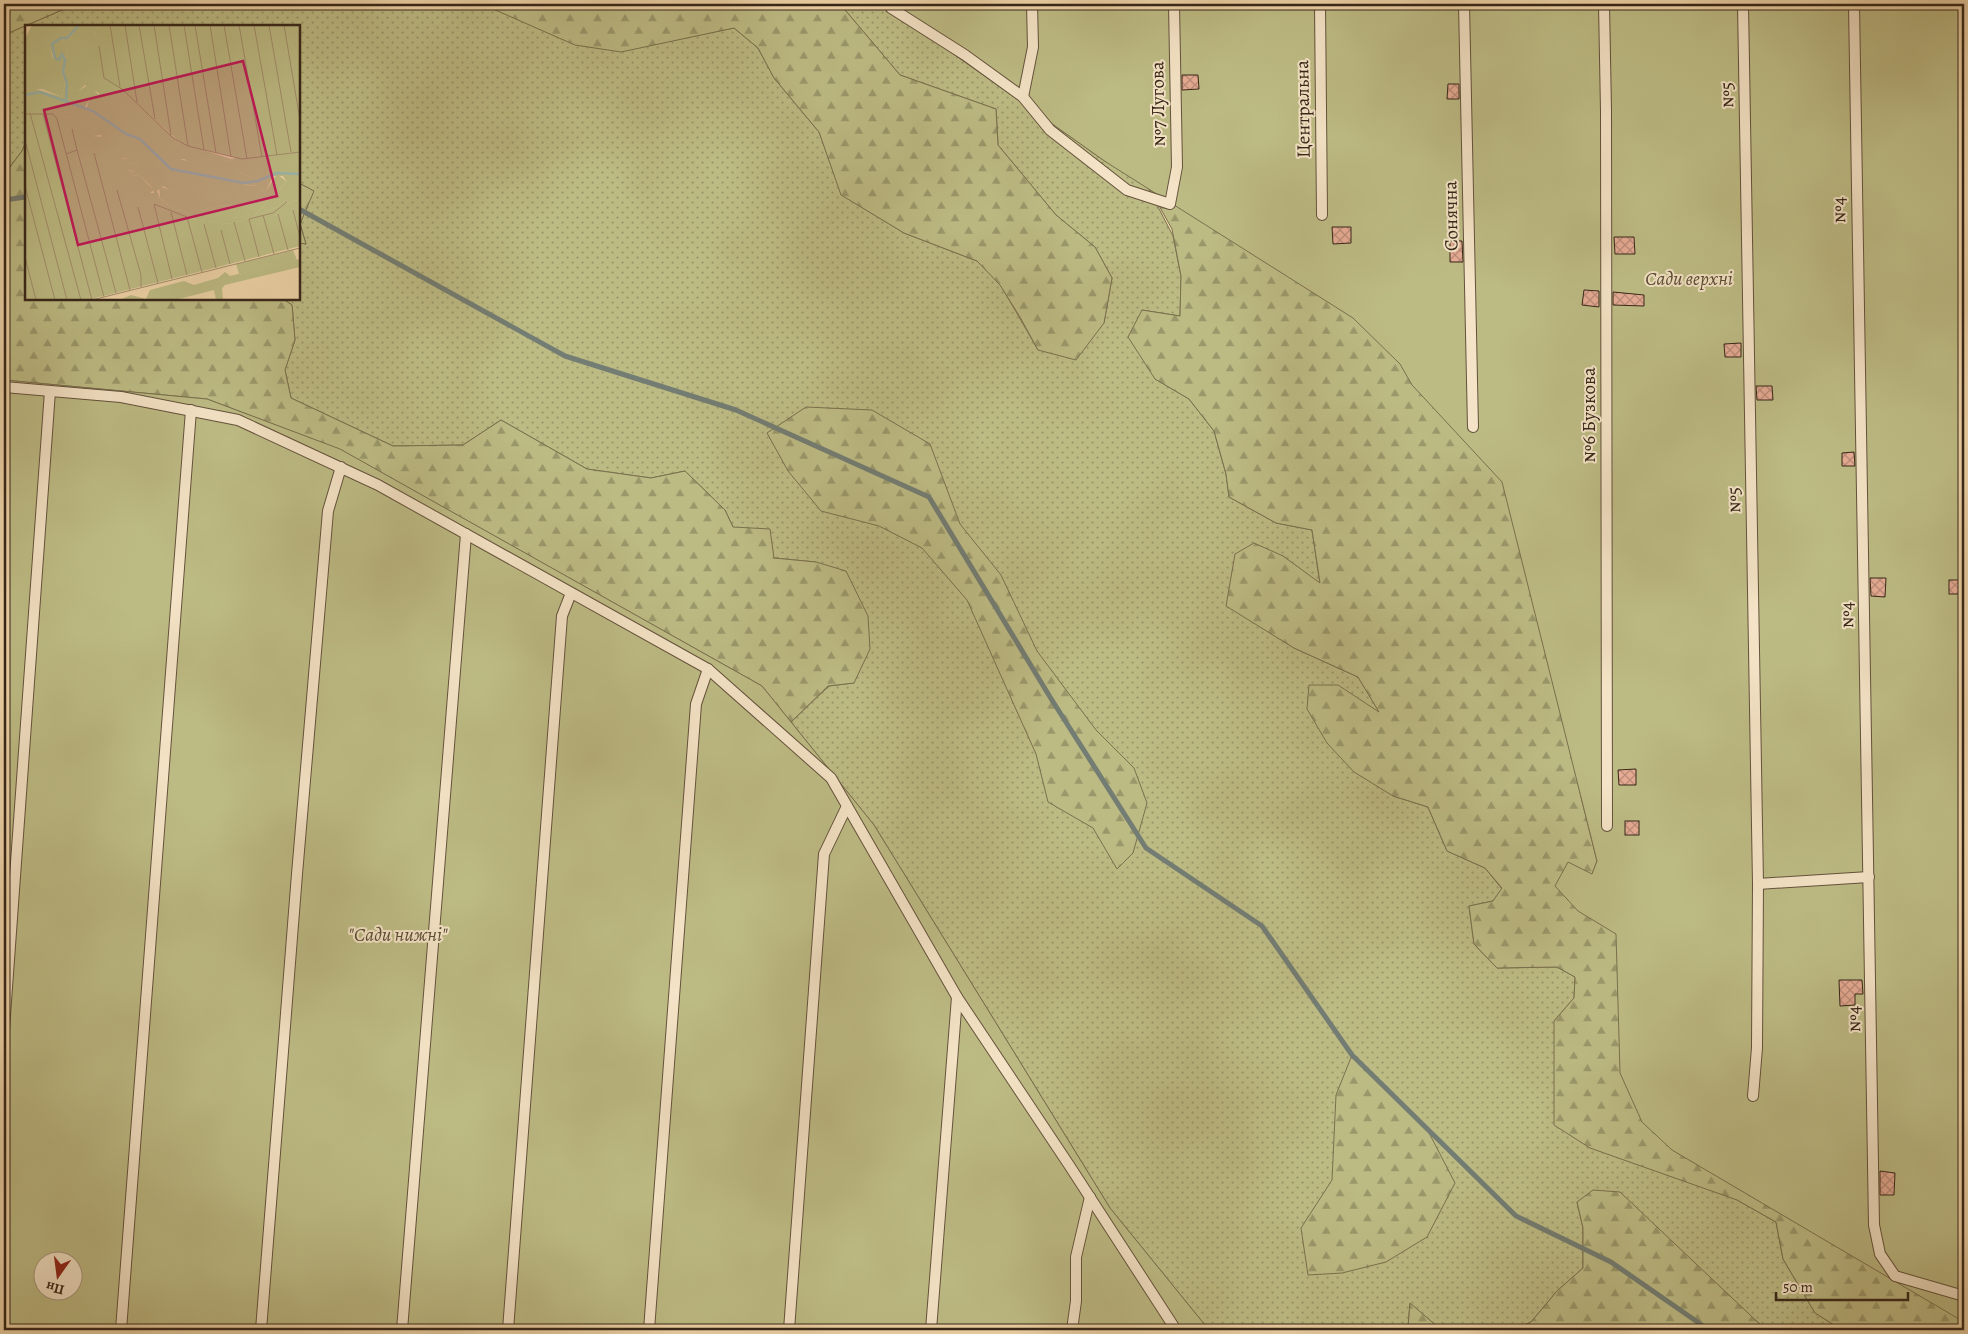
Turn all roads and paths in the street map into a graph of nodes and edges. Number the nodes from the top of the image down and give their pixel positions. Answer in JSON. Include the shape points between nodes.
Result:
{"nodes":[{"id":1,"x":1032,"y":4,"type":"edge"},
{"id":2,"x":1174,"y":4,"type":"edge"},
{"id":3,"x":1320,"y":4,"type":"edge"},
{"id":4,"x":1464,"y":4,"type":"edge"},
{"id":5,"x":1604,"y":4,"type":"edge"},
{"id":6,"x":1743,"y":4,"type":"edge"},
{"id":7,"x":1854,"y":4,"type":"edge"},
{"id":8,"x":890,"y":6,"type":"edge"},
{"id":9,"x":1023,"y":97,"type":"junction"},
{"id":10,"x":1322,"y":215,"type":"dead end"},
{"id":11,"x":4,"y":387,"type":"edge"},
{"id":12,"x":50,"y":391,"type":"junction"},
{"id":13,"x":191,"y":410,"type":"junction"},
{"id":14,"x":1473,"y":426,"type":"dead end"},
{"id":15,"x":341,"y":467,"type":"junction"},
{"id":16,"x":466,"y":534,"type":"junction"},
{"id":17,"x":572,"y":593,"type":"junction"},
{"id":18,"x":708,"y":669,"type":"junction"},
{"id":19,"x":847,"y":806,"type":"junction"},
{"id":20,"x":1607,"y":826,"type":"dead end"},
{"id":21,"x":1869,"y":877,"type":"junction"},
{"id":22,"x":1758,"y":884,"type":"junction"},
{"id":23,"x":957,"y":997,"type":"junction"},
{"id":24,"x":4,"y":1029,"type":"edge"},
{"id":25,"x":1753,"y":1096,"type":"dead end"},
{"id":26,"x":1090,"y":1197,"type":"junction"},
{"id":27,"x":1964,"y":1296,"type":"edge"},
{"id":28,"x":121,"y":1330,"type":"edge"},
{"id":29,"x":261,"y":1330,"type":"edge"},
{"id":30,"x":402,"y":1330,"type":"edge"},
{"id":31,"x":508,"y":1330,"type":"edge"},
{"id":32,"x":648,"y":1330,"type":"edge"},
{"id":33,"x":789,"y":1330,"type":"edge"},
{"id":34,"x":931,"y":1330,"type":"edge"},
{"id":35,"x":1072,"y":1330,"type":"edge"},
{"id":36,"x":1176,"y":1330,"type":"edge"}],
"edges":[{"from":1,"to":9,"type":"lane","via":[[1034,47]]},
{"from":2,"to":9,"type":"lane","name":"№7 Лугова","via":[[1177,167],[1170,204],[1127,190],[1050,130]]},
{"from":3,"to":10,"type":"lane","name":"Центральна"},
{"from":4,"to":14,"type":"lane","name":"Сонячна"},
{"from":5,"to":20,"type":"lane","name":"№6 Бузкова"},
{"from":6,"to":22,"type":"lane","name":"№5"},
{"from":7,"to":21,"type":"lane","name":"№4"},
{"from":8,"to":9,"type":"lane","via":[[965,54]]},
{"from":11,"to":12,"type":"lane"},
{"from":12,"to":13,"type":"lane","via":[[121,397]]},
{"from":12,"to":24,"type":"lane"},
{"from":13,"to":15,"type":"lane","via":[[238,420]]},
{"from":13,"to":28,"type":"lane"},
{"from":15,"to":16,"type":"lane"},
{"from":15,"to":29,"type":"lane","via":[[328,511]]},
{"from":16,"to":17,"type":"lane"},
{"from":16,"to":30,"type":"lane"},
{"from":17,"to":18,"type":"lane"},
{"from":17,"to":31,"type":"lane","via":[[562,616]]},
{"from":18,"to":19,"type":"lane","via":[[831,778]]},
{"from":18,"to":32,"type":"lane","via":[[696,704]]},
{"from":19,"to":23,"type":"lane"},
{"from":19,"to":33,"type":"lane","via":[[824,854]]},
{"from":21,"to":22,"type":"lane"},
{"from":21,"to":27,"type":"lane","name":"№4","via":[[1874,1225],[1880,1254],[1895,1276]]},
{"from":22,"to":25,"type":"lane","name":"№5","via":[[1757,1048]]},
{"from":23,"to":26,"type":"lane"},
{"from":23,"to":34,"type":"lane"},
{"from":26,"to":35,"type":"lane","via":[[1076,1257]]},
{"from":26,"to":36,"type":"lane"}]}
